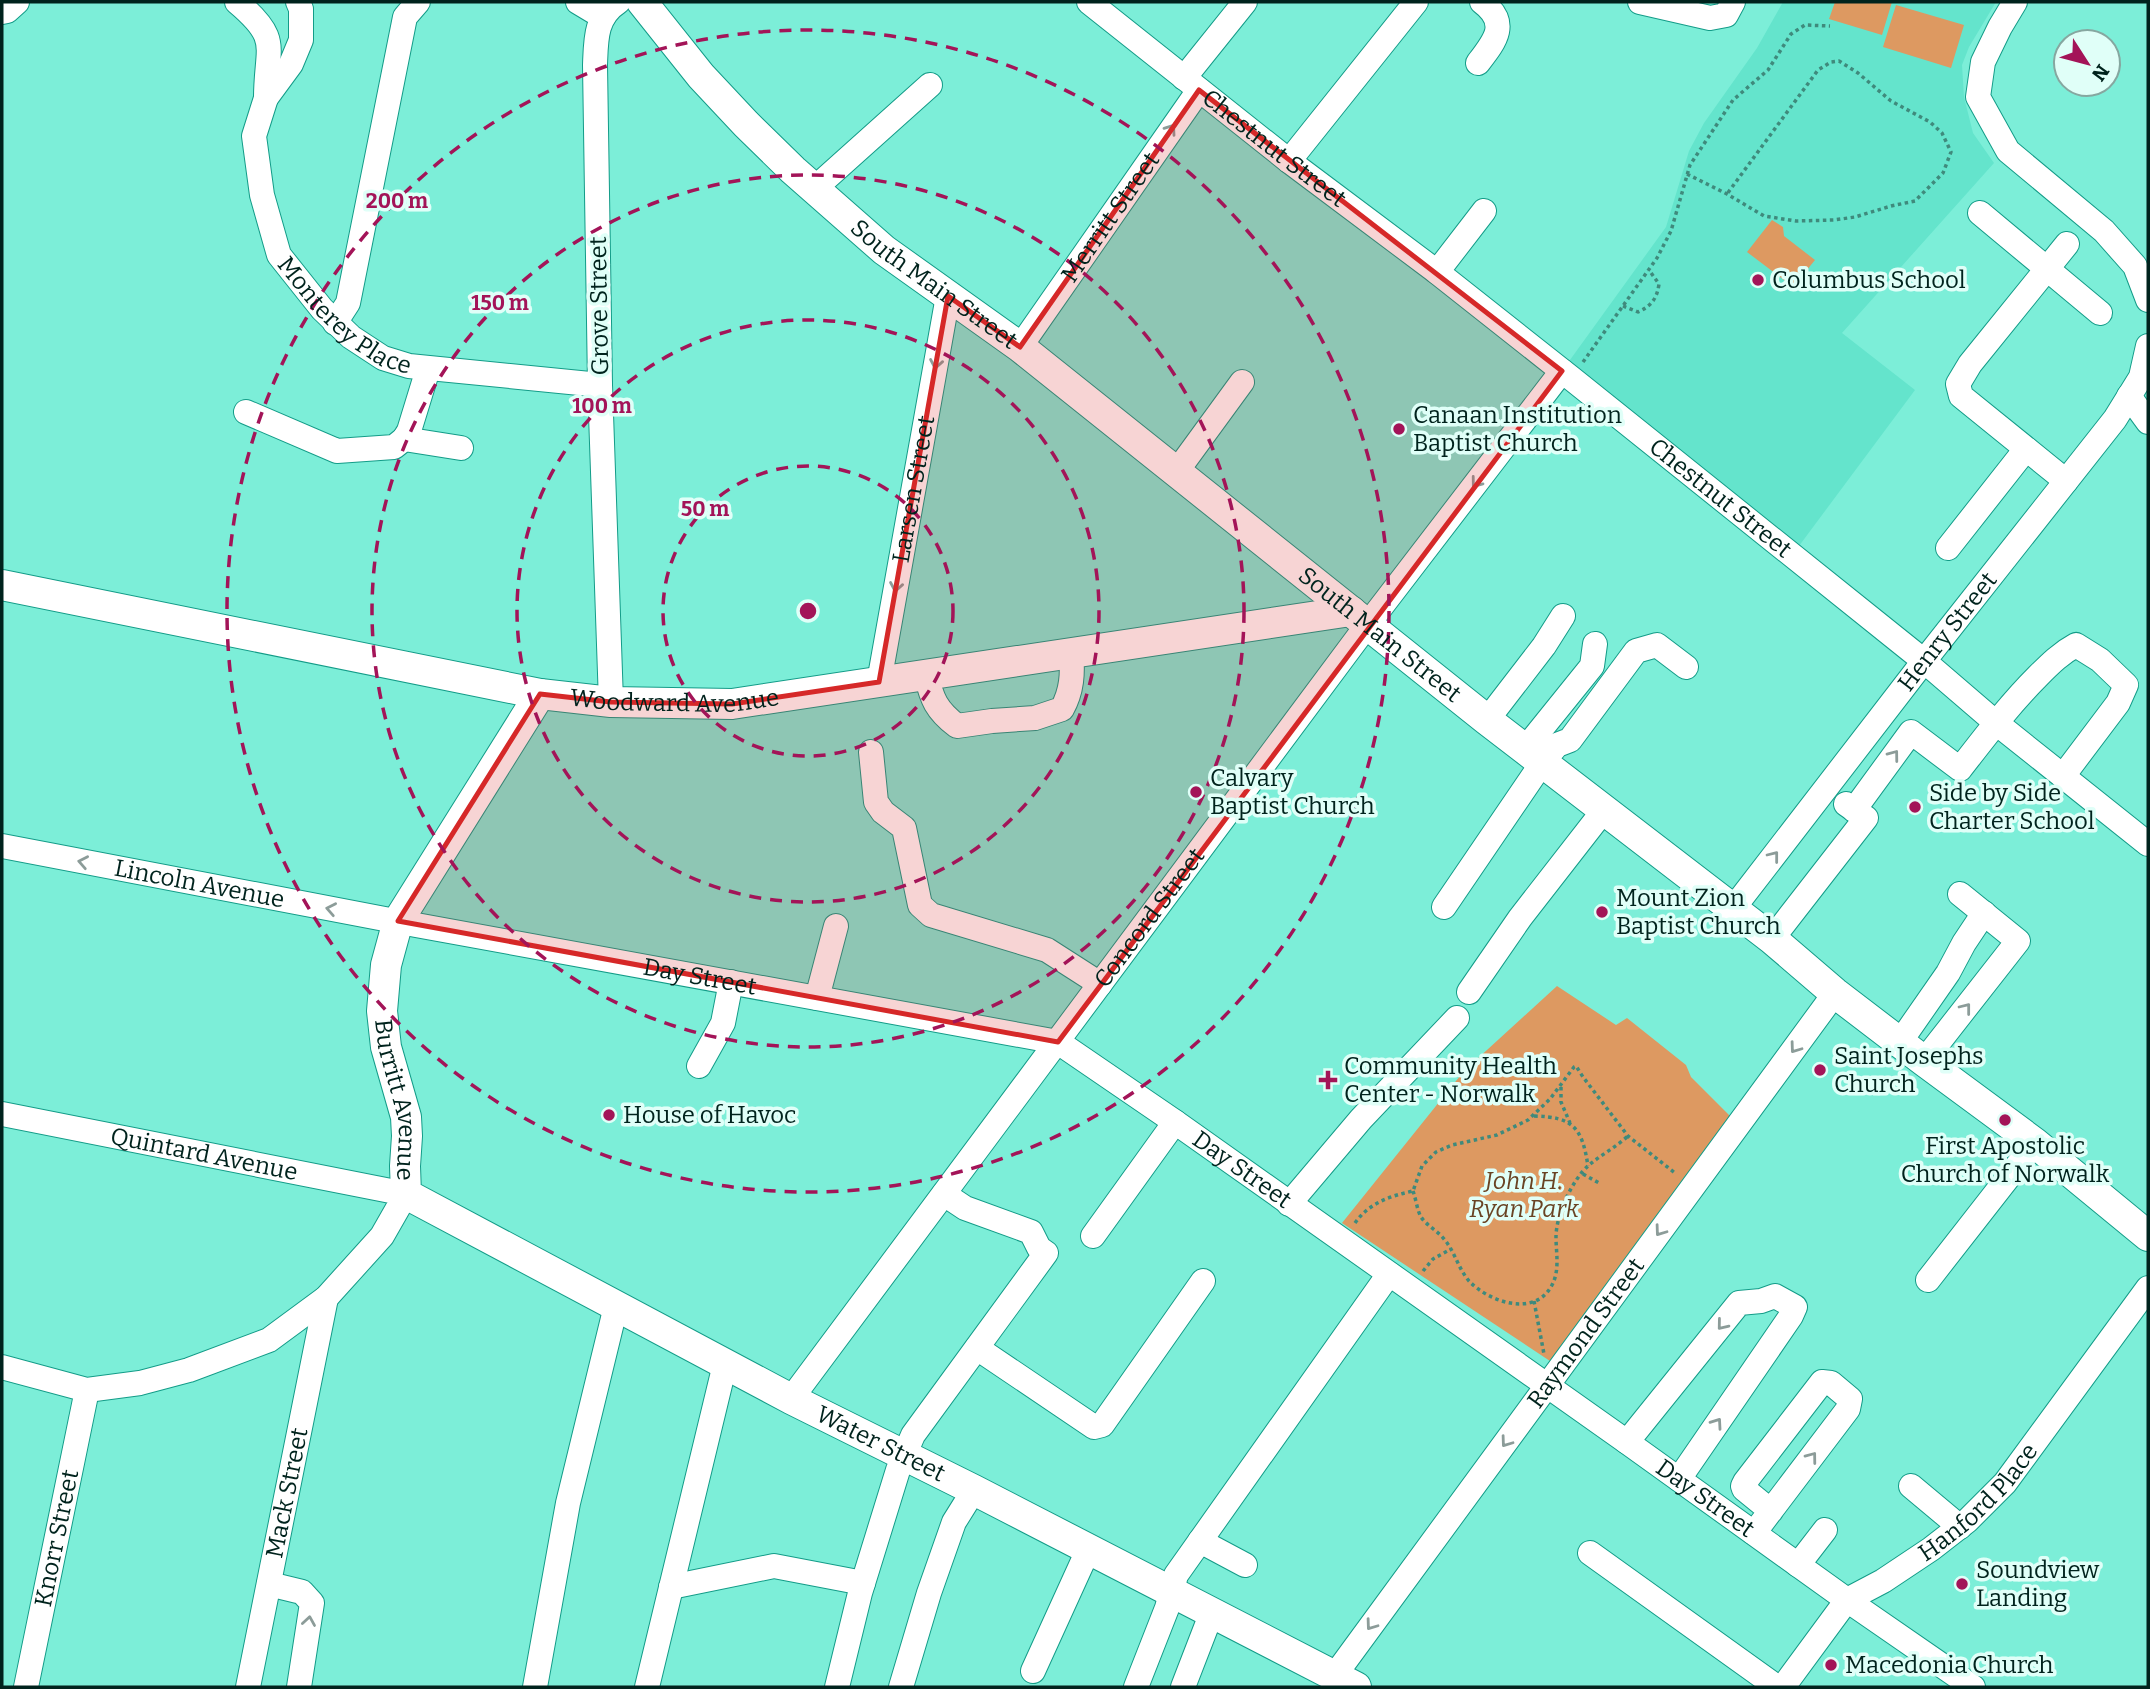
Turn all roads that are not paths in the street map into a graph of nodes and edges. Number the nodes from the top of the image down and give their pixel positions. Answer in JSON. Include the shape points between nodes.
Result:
{"nodes":[{"id":1,"x":17,"y":2,"type":"edge"},
{"id":2,"x":237,"y":2,"type":"edge"},
{"id":3,"x":298,"y":2,"type":"edge"},
{"id":4,"x":418,"y":2,"type":"edge"},
{"id":5,"x":578,"y":2,"type":"edge"},
{"id":6,"x":642,"y":2,"type":"edge"},
{"id":7,"x":1089,"y":2,"type":"edge"},
{"id":8,"x":1245,"y":2,"type":"edge"},
{"id":9,"x":1416,"y":2,"type":"edge"},
{"id":10,"x":1482,"y":2,"type":"edge"},
{"id":11,"x":1640,"y":2,"type":"edge"},
{"id":12,"x":1733,"y":2,"type":"edge"},
{"id":13,"x":2015,"y":2,"type":"edge"},
{"id":14,"x":610,"y":9,"type":"edge"},
{"id":15,"x":2,"y":12,"type":"edge"},
{"id":16,"x":1478,"y":63,"type":"dead end"},
{"id":17,"x":1191,"y":84,"type":"junction"},
{"id":18,"x":930,"y":85,"type":"dead end"},
{"id":19,"x":266,"y":98,"type":"junction"},
{"id":20,"x":1289,"y":161,"type":"junction"},
{"id":21,"x":814,"y":189,"type":"junction"},
{"id":22,"x":1484,"y":211,"type":"dead end"},
{"id":23,"x":1980,"y":213,"type":"dead end"},
{"id":24,"x":2067,"y":244,"type":"dead end"},
{"id":25,"x":2046,"y":270,"type":"junction"},
{"id":26,"x":1437,"y":272,"type":"junction"},
{"id":27,"x":948,"y":296,"type":"junction"},
{"id":28,"x":2148,"y":300,"type":"edge"},
{"id":29,"x":2100,"y":313,"type":"dead end"},
{"id":30,"x":335,"y":323,"type":"junction"},
{"id":31,"x":1020,"y":346,"type":"junction"},
{"id":32,"x":2148,"y":346,"type":"edge"},
{"id":33,"x":428,"y":369,"type":"junction"},
{"id":34,"x":1567,"y":374,"type":"junction"},
{"id":35,"x":1242,"y":382,"type":"dead end"},
{"id":36,"x":600,"y":385,"type":"junction"},
{"id":37,"x":2139,"y":402,"type":"edge"},
{"id":38,"x":246,"y":412,"type":"dead end"},
{"id":39,"x":2148,"y":422,"type":"edge"},
{"id":40,"x":404,"y":439,"type":"junction"},
{"id":41,"x":461,"y":448,"type":"dead end"},
{"id":42,"x":2026,"y":449,"type":"junction"},
{"id":43,"x":1177,"y":471,"type":"junction"},
{"id":44,"x":2066,"y":481,"type":"junction"},
{"id":45,"x":1948,"y":548,"type":"dead end"},
{"id":46,"x":2,"y":585,"type":"edge"},
{"id":47,"x":1563,"y":616,"type":"dead end"},
{"id":48,"x":1360,"y":618,"type":"junction"},
{"id":49,"x":1595,"y":644,"type":"dead end"},
{"id":50,"x":1071,"y":653,"type":"junction"},
{"id":51,"x":1924,"y":661,"type":"junction"},
{"id":52,"x":1685,"y":667,"type":"dead end"},
{"id":53,"x":926,"y":675,"type":"junction"},
{"id":54,"x":879,"y":682,"type":"junction"},
{"id":55,"x":540,"y":694,"type":"junction"},
{"id":56,"x":611,"y":702,"type":"junction"},
{"id":57,"x":1487,"y":720,"type":"junction"},
{"id":58,"x":1995,"y":722,"type":"junction"},
{"id":59,"x":871,"y":752,"type":"dead end"},
{"id":60,"x":1534,"y":756,"type":"junction"},
{"id":61,"x":2063,"y":776,"type":"junction"},
{"id":62,"x":1825,"y":789,"type":"junction"},
{"id":63,"x":1604,"y":810,"type":"junction"},
{"id":64,"x":1854,"y":810,"type":"junction"},
{"id":65,"x":2148,"y":844,"type":"edge"},
{"id":66,"x":2,"y":846,"type":"edge"},
{"id":67,"x":1960,"y":894,"type":"dead end"},
{"id":68,"x":1444,"y":907,"type":"dead end"},
{"id":69,"x":1732,"y":910,"type":"junction"},
{"id":70,"x":1984,"y":913,"type":"junction"},
{"id":71,"x":398,"y":921,"type":"junction"},
{"id":72,"x":836,"y":926,"type":"dead end"},
{"id":73,"x":1772,"y":939,"type":"junction"},
{"id":74,"x":731,"y":982,"type":"junction"},
{"id":75,"x":1100,"y":984,"type":"junction"},
{"id":76,"x":1469,"y":992,"type":"dead end"},
{"id":77,"x":1835,"y":993,"type":"junction"},
{"id":78,"x":817,"y":998,"type":"junction"},
{"id":79,"x":1457,"y":1018,"type":"dead end"},
{"id":80,"x":1058,"y":1042,"type":"junction"},
{"id":81,"x":1900,"y":1042,"type":"junction"},
{"id":82,"x":1924,"y":1061,"type":"junction"},
{"id":83,"x":699,"y":1066,"type":"dead end"},
{"id":84,"x":2,"y":1114,"type":"edge"},
{"id":85,"x":1175,"y":1122,"type":"junction"},
{"id":86,"x":2035,"y":1143,"type":"junction"},
{"id":87,"x":406,"y":1194,"type":"junction"},
{"id":88,"x":944,"y":1194,"type":"junction"},
{"id":89,"x":1289,"y":1204,"type":"junction"},
{"id":90,"x":1093,"y":1236,"type":"dead end"},
{"id":91,"x":2148,"y":1236,"type":"edge"},
{"id":92,"x":1390,"y":1274,"type":"junction"},
{"id":93,"x":1928,"y":1280,"type":"dead end"},
{"id":94,"x":1203,"y":1281,"type":"dead end"},
{"id":95,"x":2148,"y":1288,"type":"edge"},
{"id":96,"x":326,"y":1298,"type":"junction"},
{"id":97,"x":617,"y":1306,"type":"junction"},
{"id":98,"x":977,"y":1348,"type":"junction"},
{"id":99,"x":725,"y":1364,"type":"junction"},
{"id":100,"x":2,"y":1367,"type":"edge"},
{"id":101,"x":1547,"y":1387,"type":"junction"},
{"id":102,"x":87,"y":1390,"type":"junction"},
{"id":103,"x":791,"y":1399,"type":"junction"},
{"id":104,"x":1627,"y":1442,"type":"junction"},
{"id":105,"x":904,"y":1454,"type":"junction"},
{"id":106,"x":1679,"y":1479,"type":"junction"},
{"id":107,"x":1911,"y":1486,"type":"dead end"},
{"id":108,"x":974,"y":1490,"type":"junction"},
{"id":109,"x":1771,"y":1511,"type":"junction"},
{"id":110,"x":1960,"y":1527,"type":"junction"},
{"id":111,"x":1825,"y":1530,"type":"dead end"},
{"id":112,"x":1754,"y":1533,"type":"junction"},
{"id":113,"x":1200,"y":1541,"type":"junction"},
{"id":114,"x":1089,"y":1548,"type":"junction"},
{"id":115,"x":1590,"y":1553,"type":"dead end"},
{"id":116,"x":1245,"y":1565,"type":"dead end"},
{"id":117,"x":1798,"y":1565,"type":"junction"},
{"id":118,"x":863,"y":1583,"type":"junction"},
{"id":119,"x":269,"y":1584,"type":"junction"},
{"id":120,"x":671,"y":1587,"type":"junction"},
{"id":121,"x":1171,"y":1591,"type":"junction"},
{"id":122,"x":1847,"y":1600,"type":"junction"},
{"id":123,"x":1212,"y":1612,"type":"junction"},
{"id":124,"x":1033,"y":1671,"type":"dead end"},
{"id":125,"x":1345,"y":1681,"type":"edge"},
{"id":126,"x":26,"y":1687,"type":"edge"},
{"id":127,"x":248,"y":1687,"type":"edge"},
{"id":128,"x":299,"y":1687,"type":"edge"},
{"id":129,"x":535,"y":1687,"type":"edge"},
{"id":130,"x":647,"y":1687,"type":"edge"},
{"id":131,"x":837,"y":1687,"type":"edge"},
{"id":132,"x":901,"y":1687,"type":"edge"},
{"id":133,"x":1136,"y":1687,"type":"edge"},
{"id":134,"x":1183,"y":1687,"type":"edge"},
{"id":135,"x":1777,"y":1687,"type":"edge"},
{"id":136,"x":1783,"y":1687,"type":"edge"},
{"id":137,"x":1973,"y":1687,"type":"edge"}],
"edges":[{"from":1,"to":15,"type":"street"},
{"from":2,"to":19,"type":"street","via":[[267,34]]},
{"from":3,"to":19,"type":"street","name":"Monterey Place","via":[[300,40],[296,52]]},
{"from":4,"to":30,"type":"street","via":[[405,17],[348,303]]},
{"from":5,"to":14,"type":"street"},
{"from":6,"to":21,"type":"main road","name":"South Main Street","via":[[701,76]]},
{"from":7,"to":17,"type":"street","name":"Chestnut Street"},
{"from":8,"to":17,"type":"street","name":"Merritt Street"},
{"from":9,"to":20,"type":"street"},
{"from":10,"to":16,"type":"street","via":[[1494,12],[1498,31]]},
{"from":11,"to":12,"type":"street","via":[[1710,18],[1726,15]]},
{"from":13,"to":28,"type":"street","via":[[1983,62],[1978,97],[2008,151],[2104,230],[2135,266]]},
{"from":14,"to":36,"type":"street","name":"Grove Street","via":[[596,32],[595,65]]},
{"from":17,"to":20,"type":"street","name":"Chestnut Street"},
{"from":31,"to":17,"type":"street","name":"Merritt Street","one_way":true},
{"from":18,"to":21,"type":"street"},
{"from":19,"to":30,"type":"street","name":"Monterey Place","via":[[254,136],[262,195],[279,255]]},
{"from":20,"to":26,"type":"street","name":"Chestnut Street"},
{"from":21,"to":27,"type":"main road","name":"South Main Street","via":[[884,250]]},
{"from":22,"to":26,"type":"street"},
{"from":23,"to":25,"type":"street"},
{"from":24,"to":25,"type":"street"},
{"from":25,"to":29,"type":"street"},
{"from":25,"to":42,"type":"street","via":[[1958,384],[1961,396]]},
{"from":26,"to":34,"type":"street","name":"Chestnut Street"},
{"from":27,"to":31,"type":"main road","name":"South Main Street"},
{"from":27,"to":54,"type":"street","name":"Larsen Street","one_way":true},
{"from":30,"to":33,"type":"street","name":"Monterey Place","via":[[383,358]]},
{"from":31,"to":43,"type":"main road","name":"South Main Street"},
{"from":32,"to":37,"type":"street","name":"Henry Street"},
{"from":33,"to":36,"type":"street","name":"Monterey Place"},
{"from":33,"to":40,"type":"street"},
{"from":34,"to":48,"type":"street","name":"Concord Street","one_way":true},
{"from":34,"to":51,"type":"street","name":"Chestnut Street"},
{"from":35,"to":43,"type":"street"},
{"from":36,"to":56,"type":"street","name":"Grove Street"},
{"from":37,"to":39,"type":"street"},
{"from":37,"to":44,"type":"street","name":"Henry Street","via":[[2115,419]]},
{"from":38,"to":40,"type":"street","via":[[337,451],[394,446]]},
{"from":40,"to":41,"type":"street"},
{"from":42,"to":44,"type":"street"},
{"from":42,"to":45,"type":"street"},
{"from":43,"to":48,"type":"main road","name":"South Main Street"},
{"from":44,"to":51,"type":"street","name":"Henry Street"},
{"from":46,"to":55,"type":"main road","name":"Woodward Avenue"},
{"from":47,"to":57,"type":"street"},
{"from":48,"to":50,"type":"main road","name":"Woodward Avenue"},
{"from":48,"to":57,"type":"main road","name":"South Main Street"},
{"from":48,"to":75,"type":"street","name":"Concord Street"},
{"from":49,"to":60,"type":"street","via":[[1592,666]]},
{"from":50,"to":53,"type":"main road","name":"Woodward Avenue"},
{"from":50,"to":53,"type":"street","via":[[1069,695],[1062,709],[1035,718],[957,726],[932,699]]},
{"from":51,"to":58,"type":"street","name":"Chestnut Street"},
{"from":51,"to":62,"type":"street","name":"Henry Street"},
{"from":52,"to":60,"type":"street","via":[[1657,645],[1636,651],[1570,740]]},
{"from":53,"to":54,"type":"main road","name":"Woodward Avenue"},
{"from":54,"to":56,"type":"main road","name":"Woodward Avenue","via":[[732,704]]},
{"from":55,"to":56,"type":"main road","name":"Woodward Avenue"},
{"from":55,"to":71,"type":"main road","name":"Burritt Avenue"},
{"from":57,"to":60,"type":"main road","name":"South Main Street"},
{"from":58,"to":61,"type":"street","name":"Chestnut Street"},
{"from":58,"to":61,"type":"street","via":[[2062,652],[2076,645],[2100,660],[2126,685],[2118,703]]},
{"from":64,"to":58,"type":"street","one_way":true,"via":[[1911,732],[1960,769]]},
{"from":59,"to":75,"type":"street","via":[[876,802],[904,828],[919,905],[931,915],[1047,950]]},
{"from":60,"to":63,"type":"main road","name":"South Main Street"},
{"from":60,"to":68,"type":"street"},
{"from":61,"to":65,"type":"street","name":"Chestnut Street"},
{"from":62,"to":64,"type":"street"},
{"from":69,"to":62,"type":"street","name":"Henry Street","one_way":true},
{"from":63,"to":69,"type":"main road","name":"South Main Street"},
{"from":63,"to":76,"type":"street"},
{"from":64,"to":73,"type":"street","via":[[1866,818]]},
{"from":71,"to":66,"type":"street","name":"Lincoln Avenue","one_way":true},
{"from":67,"to":70,"type":"street"},
{"from":69,"to":73,"type":"main road","name":"South Main Street"},
{"from":70,"to":81,"type":"street"},
{"from":82,"to":70,"type":"street","one_way":true,"via":[[2018,941]]},
{"from":71,"to":74,"type":"street","name":"Day Street"},
{"from":71,"to":87,"type":"main road","name":"Burritt Avenue","via":[[386,965],[382,1011],[386,1048],[406,1117]]},
{"from":72,"to":78,"type":"street"},
{"from":73,"to":77,"type":"main road","name":"South Main Street"},
{"from":74,"to":78,"type":"street","name":"Day Street"},
{"from":74,"to":83,"type":"street","via":[[723,1023]]},
{"from":75,"to":80,"type":"street","name":"Concord Street"},
{"from":77,"to":81,"type":"main road","name":"South Main Street"},
{"from":77,"to":101,"type":"street","name":"Raymond Street","one_way":true},
{"from":78,"to":80,"type":"street","name":"Day Street"},
{"from":79,"to":89,"type":"street","via":[[1361,1119]]},
{"from":80,"to":85,"type":"street","name":"Day Street"},
{"from":80,"to":88,"type":"street","name":"Concord Street"},
{"from":81,"to":82,"type":"main road","name":"South Main Street"},
{"from":82,"to":86,"type":"main road","name":"South Main Street"},
{"from":84,"to":87,"type":"street","name":"Quintard Avenue"},
{"from":85,"to":89,"type":"street","name":"Day Street"},
{"from":85,"to":90,"type":"street"},
{"from":86,"to":91,"type":"main road","name":"South Main Street"},
{"from":86,"to":93,"type":"street"},
{"from":87,"to":96,"type":"street","name":"Burritt Avenue","via":[[382,1236]]},
{"from":87,"to":97,"type":"main road","name":"Water Street"},
{"from":88,"to":98,"type":"street","via":[[965,1208],[1031,1232],[1046,1253]]},
{"from":88,"to":103,"type":"street","name":"Concord Street"},
{"from":89,"to":92,"type":"street","name":"Day Street"},
{"from":92,"to":101,"type":"street","name":"Day Street"},
{"from":92,"to":113,"type":"street"},
{"from":94,"to":98,"type":"street","via":[[1102,1425],[1094,1427]]},
{"from":95,"to":110,"type":"street","name":"Hanford Place","via":[[2005,1483]]},
{"from":96,"to":102,"type":"street","name":"Burritt Avenue","via":[[269,1340],[189,1370]]},
{"from":96,"to":119,"type":"street","name":"Mack Street"},
{"from":97,"to":99,"type":"main road","name":"Water Street"},
{"from":97,"to":129,"type":"street","via":[[568,1503]]},
{"from":98,"to":105,"type":"street","via":[[916,1430]]},
{"from":99,"to":103,"type":"main road","name":"Water Street"},
{"from":99,"to":120,"type":"street"},
{"from":100,"to":102,"type":"street","name":"Burritt Avenue"},
{"from":101,"to":104,"type":"street","name":"Day Street"},
{"from":101,"to":125,"type":"street","name":"Raymond Street","one_way":true},
{"from":102,"to":126,"type":"street","name":"Knorr Street"},
{"from":103,"to":105,"type":"main road","name":"Water Street"},
{"from":104,"to":106,"type":"street","name":"Day Street"},
{"from":106,"to":104,"type":"street","one_way":true,"via":[[1795,1307],[1775,1296],[1739,1303]]},
{"from":105,"to":108,"type":"main road","name":"Water Street"},
{"from":105,"to":118,"type":"street"},
{"from":106,"to":112,"type":"street","name":"Day Street"},
{"from":107,"to":110,"type":"street"},
{"from":108,"to":114,"type":"main road","name":"Water Street"},
{"from":108,"to":132,"type":"street","via":[[954,1522]]},
{"from":109,"to":109,"type":"street","one_way":true,"via":[[1848,1409],[1850,1399],[1831,1382],[1822,1382],[1743,1486]]},
{"from":109,"to":112,"type":"street"},
{"from":110,"to":122,"type":"street","name":"Hanford Place","via":[[1883,1581]]},
{"from":111,"to":117,"type":"street"},
{"from":112,"to":117,"type":"street","name":"Day Street"},
{"from":113,"to":116,"type":"street"},
{"from":113,"to":121,"type":"street","via":[[1176,1575]]},
{"from":114,"to":121,"type":"main road","name":"Water Street"},
{"from":114,"to":124,"type":"street"},
{"from":115,"to":135,"type":"street"},
{"from":117,"to":122,"type":"street","name":"Day Street"},
{"from":118,"to":120,"type":"street","via":[[774,1566]]},
{"from":118,"to":131,"type":"street"},
{"from":119,"to":127,"type":"street","name":"Mack Street"},
{"from":128,"to":119,"type":"street","one_way":true,"via":[[312,1603],[302,1592]]},
{"from":120,"to":130,"type":"street"},
{"from":121,"to":123,"type":"main road","name":"Water Street"},
{"from":121,"to":133,"type":"street"},
{"from":122,"to":136,"type":"street","name":"Hanford Place"},
{"from":122,"to":137,"type":"street","name":"Day Street"},
{"from":123,"to":125,"type":"main road","name":"Water Street"},
{"from":123,"to":134,"type":"street"}]}
